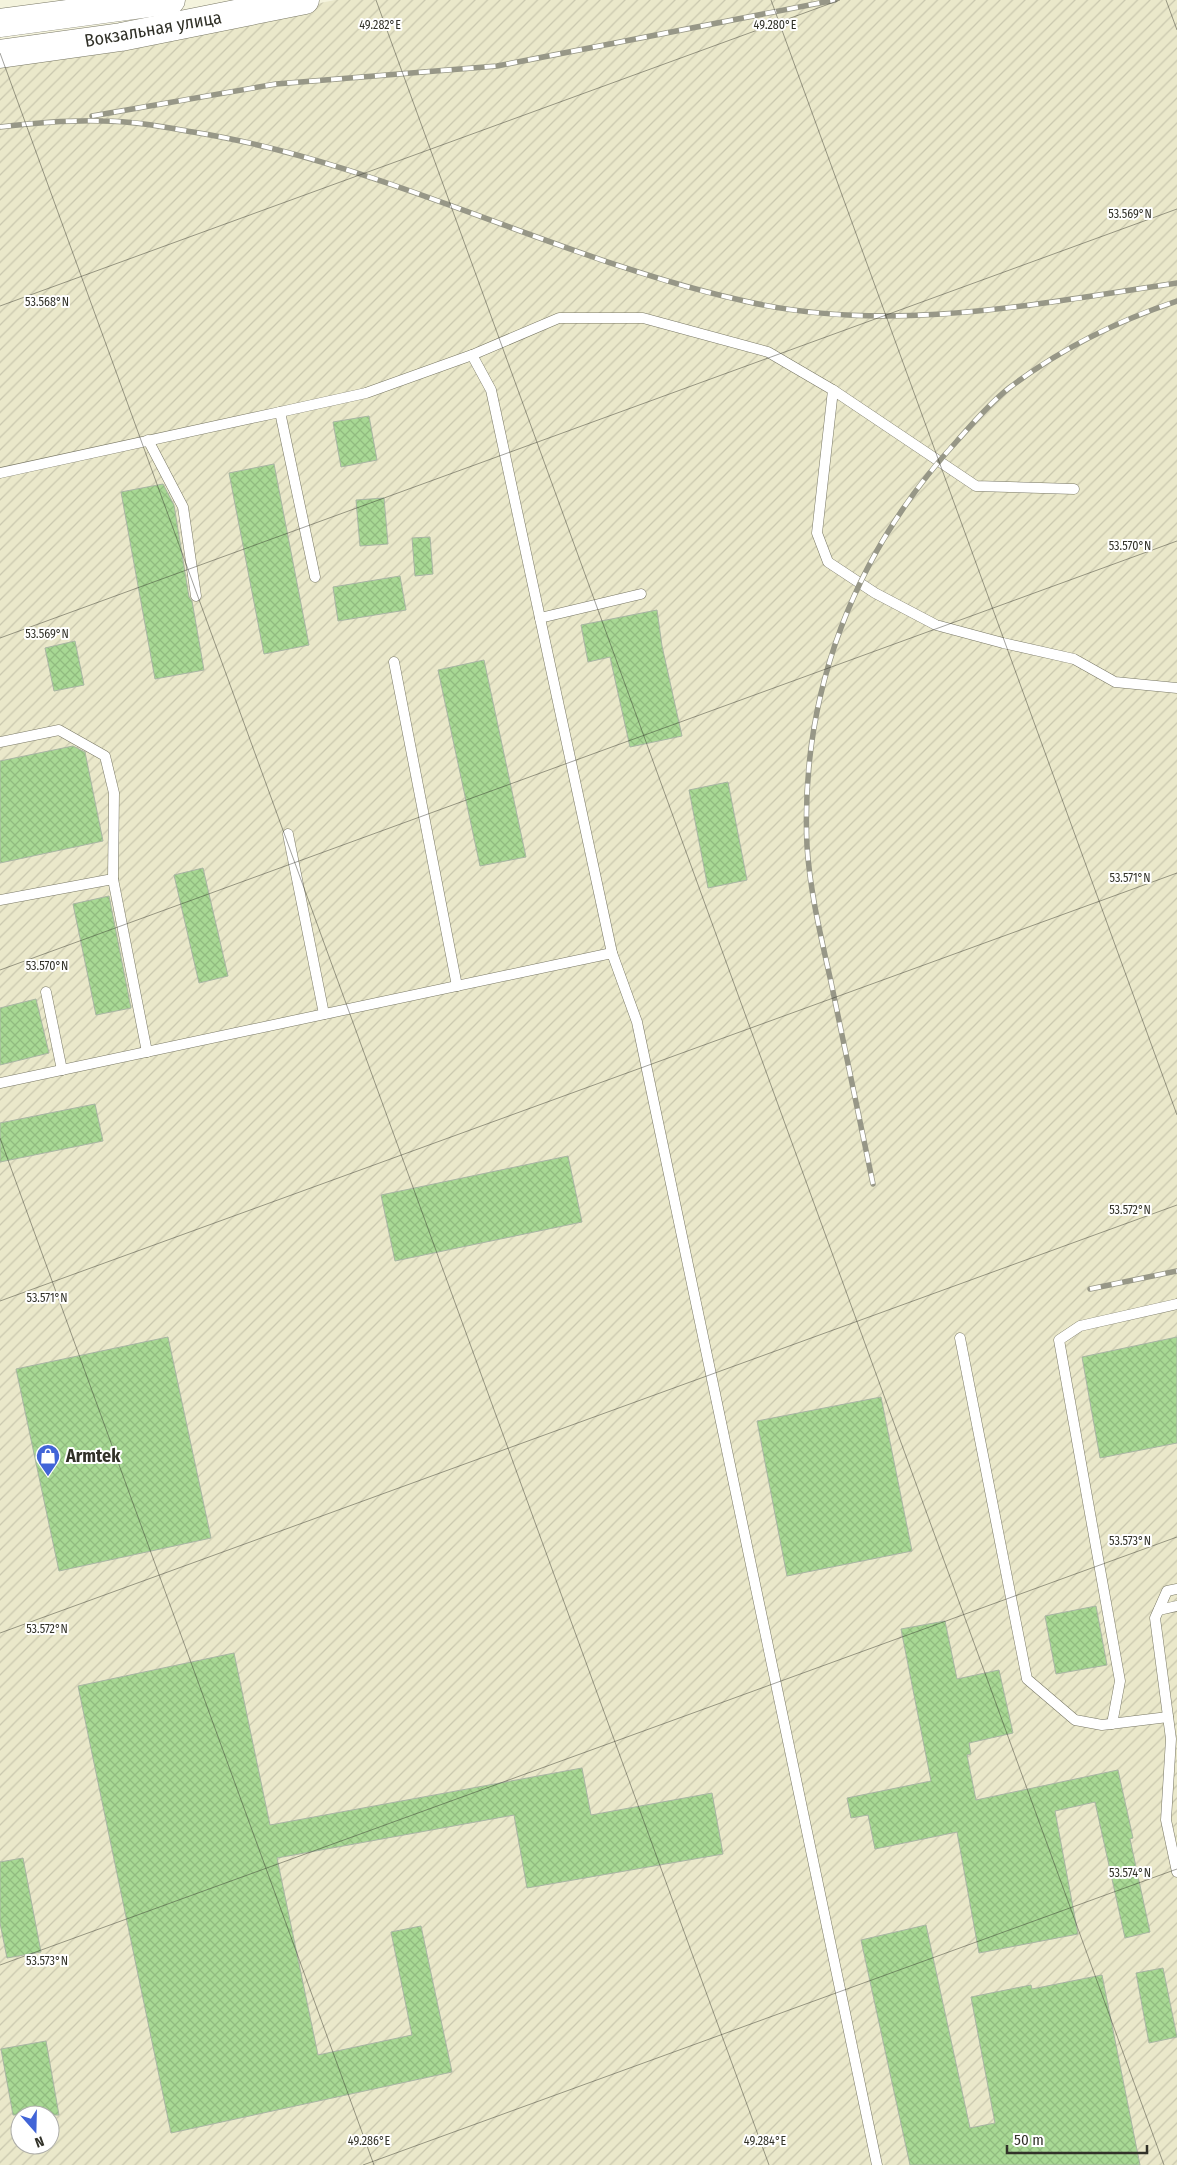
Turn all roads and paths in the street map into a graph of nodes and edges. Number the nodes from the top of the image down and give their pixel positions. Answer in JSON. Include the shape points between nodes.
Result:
{"nodes":[{"id":1,"x":171,"y":0,"type":"edge"},
{"id":2,"x":305,"y":0,"type":"edge"},
{"id":3,"x":0,"y":23,"type":"edge"},
{"id":4,"x":0,"y":54,"type":"edge"},
{"id":5,"x":472,"y":355,"type":"junction"},
{"id":6,"x":833,"y":390,"type":"junction"},
{"id":7,"x":280,"y":412,"type":"junction"},
{"id":8,"x":148,"y":440,"type":"junction"},
{"id":9,"x":0,"y":473,"type":"edge"},
{"id":10,"x":1074,"y":489,"type":"dead end"},
{"id":11,"x":315,"y":577,"type":"dead end"},
{"id":12,"x":641,"y":594,"type":"dead end"},
{"id":13,"x":196,"y":596,"type":"dead end"},
{"id":14,"x":540,"y":618,"type":"junction"},
{"id":15,"x":394,"y":662,"type":"dead end"},
{"id":16,"x":1177,"y":688,"type":"edge"},
{"id":17,"x":0,"y":742,"type":"edge"},
{"id":18,"x":288,"y":834,"type":"dead end"},
{"id":19,"x":113,"y":879,"type":"junction"},
{"id":20,"x":0,"y":900,"type":"edge"},
{"id":21,"x":612,"y":953,"type":"junction"},
{"id":22,"x":457,"y":986,"type":"junction"},
{"id":23,"x":46,"y":992,"type":"dead end"},
{"id":24,"x":324,"y":1014,"type":"junction"},
{"id":25,"x":147,"y":1052,"type":"junction"},
{"id":26,"x":62,"y":1070,"type":"junction"},
{"id":27,"x":0,"y":1083,"type":"edge"},
{"id":28,"x":1177,"y":1304,"type":"edge"},
{"id":29,"x":960,"y":1338,"type":"dead end"},
{"id":30,"x":1177,"y":1589,"type":"edge"},
{"id":31,"x":1177,"y":1606,"type":"edge"},
{"id":32,"x":1159,"y":1610,"type":"junction"},
{"id":33,"x":1168,"y":1717,"type":"junction"},
{"id":34,"x":1112,"y":1724,"type":"junction"},
{"id":35,"x":1173,"y":1760,"type":"edge"},
{"id":36,"x":1177,"y":1872,"type":"edge"},
{"id":37,"x":877,"y":2165,"type":"edge"}],
"edges":[{"from":1,"to":3,"type":"main road"},
{"from":2,"to":4,"type":"main road","name":"Вокзальная улица","via":[[121,37]]},
{"from":5,"to":6,"type":"lane","via":[[559,318],[643,318],[768,352]]},
{"from":5,"to":7,"type":"lane","via":[[366,393]]},
{"from":5,"to":14,"type":"lane","via":[[491,390]]},
{"from":6,"to":10,"type":"lane","via":[[976,486]]},
{"from":6,"to":16,"type":"lane","via":[[817,532],[828,562],[875,593],[936,625],[1074,659],[1115,682]]},
{"from":7,"to":8,"type":"lane"},
{"from":7,"to":11,"type":"lane"},
{"from":8,"to":9,"type":"lane"},
{"from":8,"to":13,"type":"lane","via":[[183,506]]},
{"from":12,"to":14,"type":"lane"},
{"from":14,"to":21,"type":"lane"},
{"from":15,"to":22,"type":"lane"},
{"from":17,"to":19,"type":"lane","via":[[59,730],[105,756],[114,793]]},
{"from":18,"to":24,"type":"lane"},
{"from":19,"to":20,"type":"lane"},
{"from":19,"to":25,"type":"lane"},
{"from":21,"to":22,"type":"lane"},
{"from":21,"to":37,"type":"lane","via":[[637,1022]]},
{"from":22,"to":24,"type":"lane"},
{"from":23,"to":26,"type":"lane"},
{"from":24,"to":25,"type":"lane"},
{"from":25,"to":26,"type":"lane"},
{"from":26,"to":27,"type":"lane"},
{"from":28,"to":34,"type":"lane","via":[[1080,1326],[1060,1340],[1120,1681]]},
{"from":29,"to":34,"type":"lane","via":[[1027,1679],[1075,1720]]},
{"from":30,"to":32,"type":"lane","via":[[1167,1592]]},
{"from":31,"to":32,"type":"lane"},
{"from":32,"to":33,"type":"lane","via":[[1156,1618]]},
{"from":33,"to":34,"type":"lane"},
{"from":33,"to":35,"type":"lane"},
{"from":35,"to":36,"type":"lane","via":[[1166,1820]]}]}
